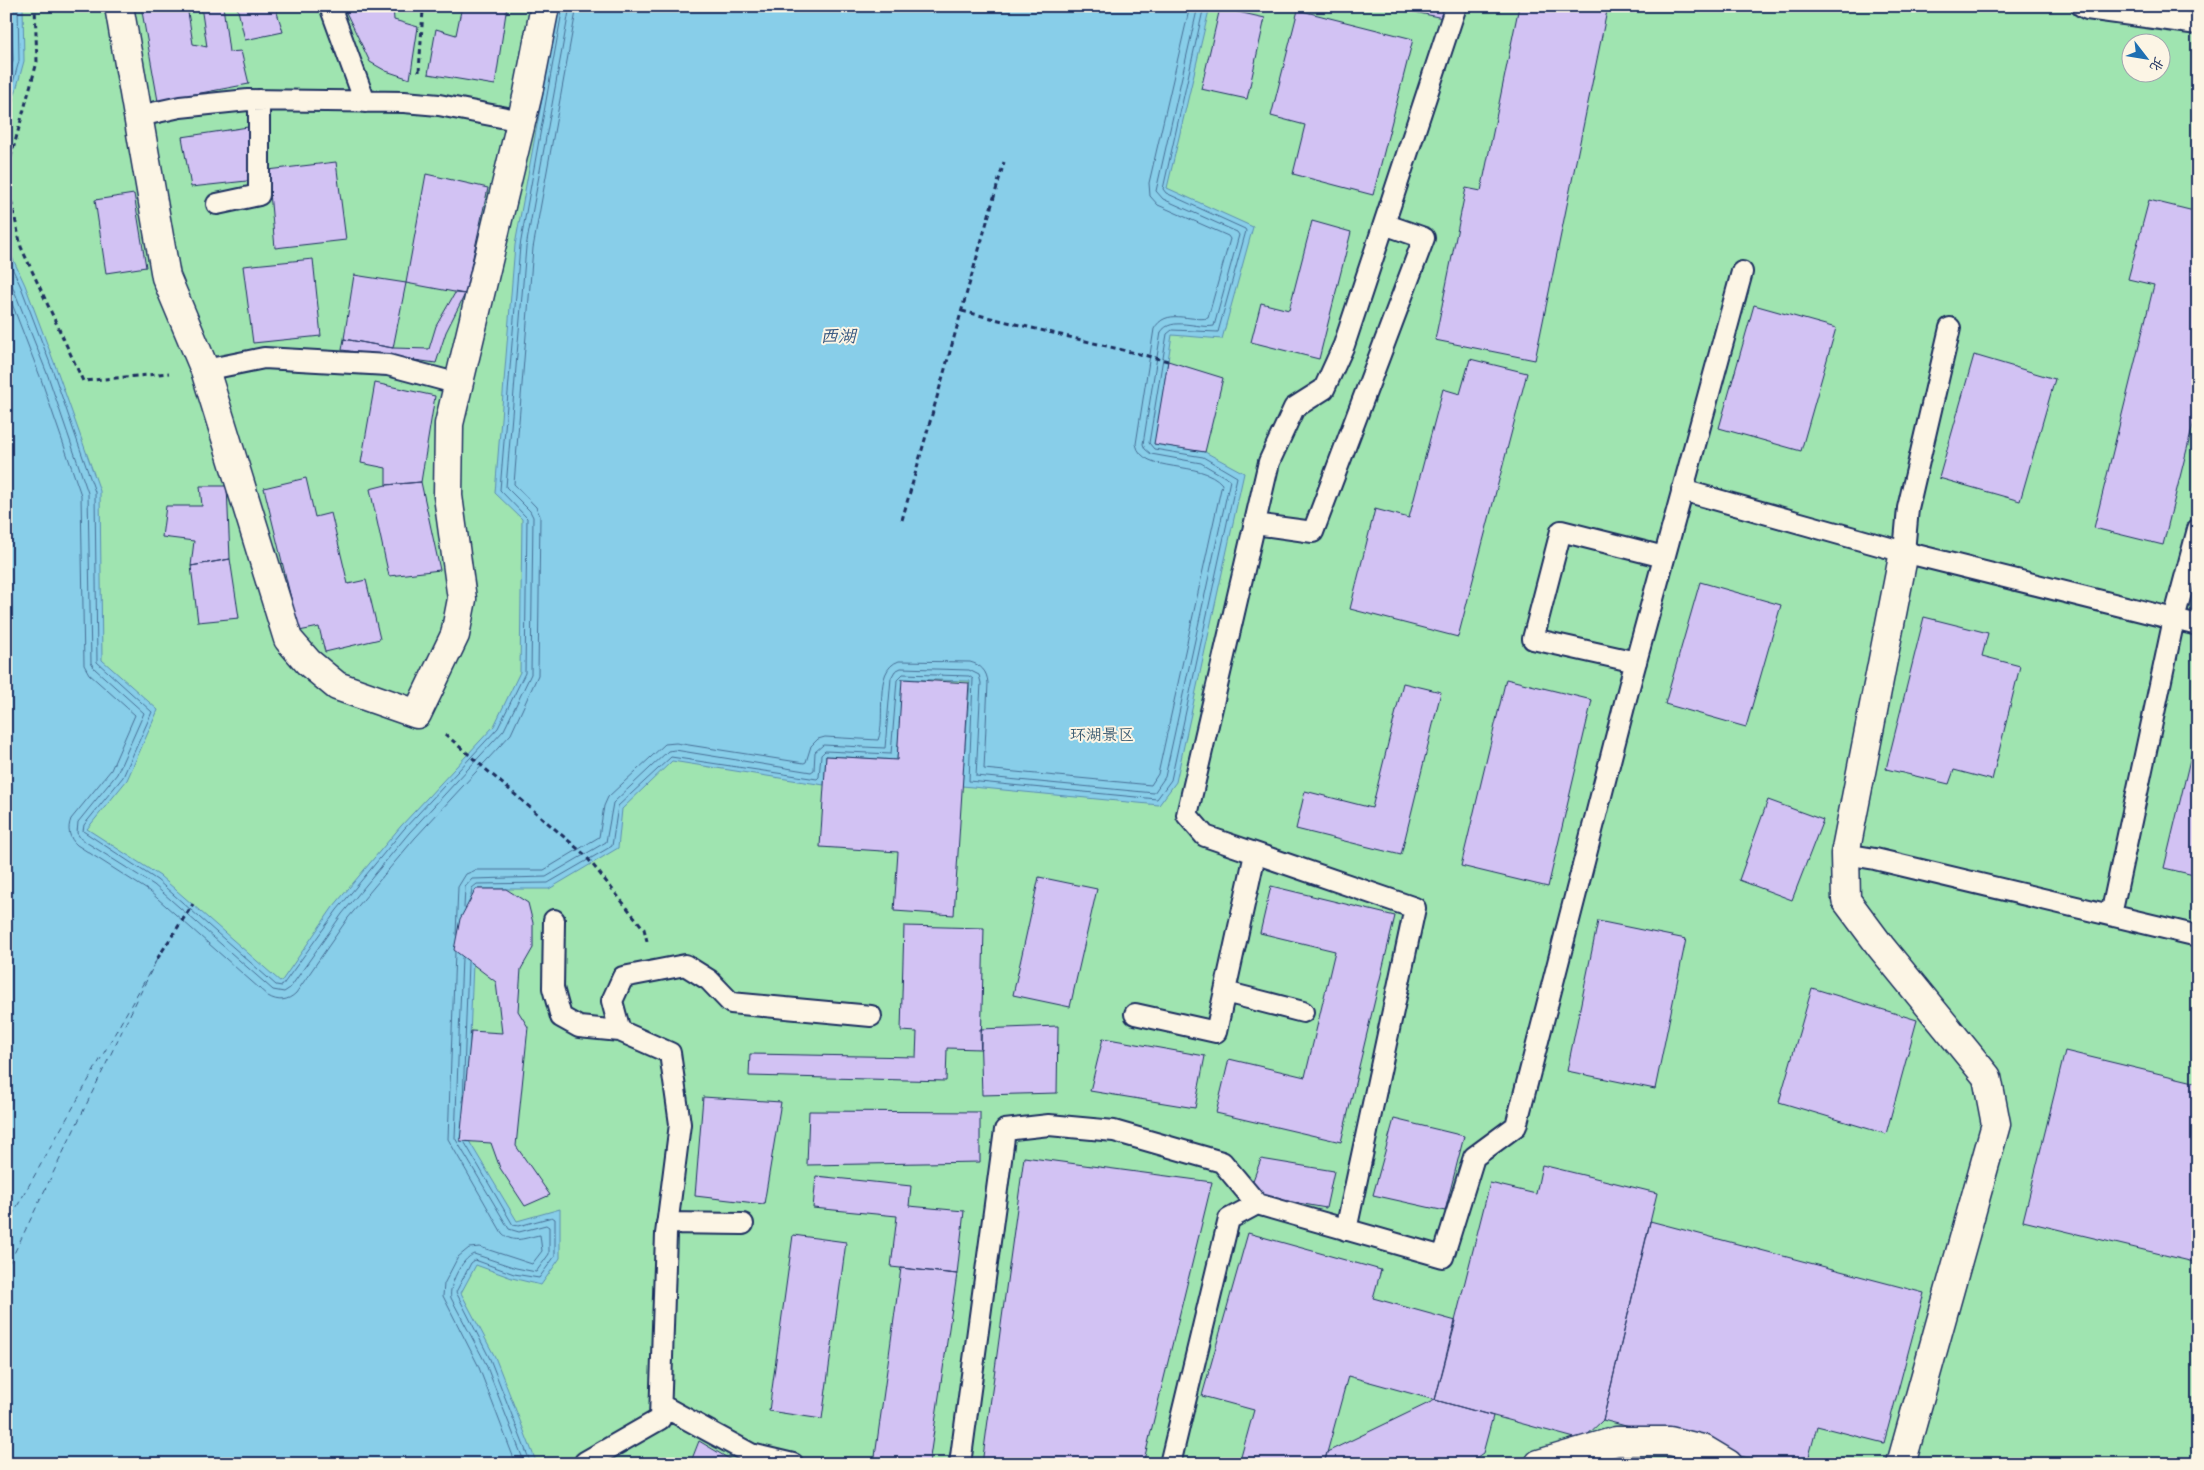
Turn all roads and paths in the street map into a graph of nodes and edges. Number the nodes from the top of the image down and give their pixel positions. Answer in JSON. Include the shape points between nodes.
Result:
{"nodes":[{"id":1,"x":36,"y":6,"type":"edge"},
{"id":2,"x":119,"y":6,"type":"edge"},
{"id":3,"x":330,"y":6,"type":"edge"},
{"id":4,"x":417,"y":6,"type":"edge"},
{"id":5,"x":437,"y":6,"type":"edge"},
{"id":6,"x":545,"y":6,"type":"edge"},
{"id":7,"x":1456,"y":6,"type":"edge"},
{"id":8,"x":2082,"y":6,"type":"edge"},
{"id":9,"x":2115,"y":9,"type":"edge"},
{"id":10,"x":424,"y":10,"type":"junction"},
{"id":11,"x":2198,"y":24,"type":"edge"},
{"id":12,"x":260,"y":100,"type":"junction"},
{"id":13,"x":364,"y":102,"type":"junction"},
{"id":14,"x":416,"y":104,"type":"junction"},
{"id":15,"x":139,"y":116,"type":"junction"},
{"id":16,"x":522,"y":120,"type":"junction"},
{"id":17,"x":1004,"y":162,"type":"dead end"},
{"id":18,"x":6,"y":175,"type":"edge"},
{"id":19,"x":217,"y":204,"type":"dead end"},
{"id":20,"x":1384,"y":224,"type":"junction"},
{"id":21,"x":1742,"y":272,"type":"dead end"},
{"id":22,"x":962,"y":311,"type":"junction"},
{"id":23,"x":1950,"y":328,"type":"dead end"},
{"id":24,"x":1168,"y":361,"type":"dead end"},
{"id":25,"x":204,"y":370,"type":"junction"},
{"id":26,"x":459,"y":384,"type":"junction"},
{"id":27,"x":1682,"y":490,"type":"junction"},
{"id":28,"x":902,"y":520,"type":"dead end"},
{"id":29,"x":1255,"y":524,"type":"junction"},
{"id":30,"x":2198,"y":528,"type":"edge"},
{"id":31,"x":1904,"y":552,"type":"junction"},
{"id":32,"x":1664,"y":557,"type":"junction"},
{"id":33,"x":2174,"y":619,"type":"junction"},
{"id":34,"x":2198,"y":625,"type":"edge"},
{"id":35,"x":1636,"y":662,"type":"junction"},
{"id":36,"x":449,"y":737,"type":"dead end"},
{"id":37,"x":1255,"y":854,"type":"junction"},
{"id":38,"x":1845,"y":854,"type":"junction"},
{"id":39,"x":193,"y":904,"type":"dead end"},
{"id":40,"x":2111,"y":915,"type":"junction"},
{"id":41,"x":554,"y":920,"type":"dead end"},
{"id":42,"x":2198,"y":936,"type":"edge"},
{"id":43,"x":157,"y":959,"type":"dead end"},
{"id":44,"x":658,"y":970,"type":"junction"},
{"id":45,"x":1225,"y":992,"type":"junction"},
{"id":46,"x":1303,"y":1012,"type":"dead end"},
{"id":47,"x":1135,"y":1014,"type":"dead end"},
{"id":48,"x":871,"y":1016,"type":"dead end"},
{"id":49,"x":620,"y":1031,"type":"junction"},
{"id":50,"x":1257,"y":1204,"type":"junction"},
{"id":51,"x":667,"y":1224,"type":"junction"},
{"id":52,"x":743,"y":1224,"type":"dead end"},
{"id":53,"x":1346,"y":1230,"type":"junction"},
{"id":54,"x":661,"y":1405,"type":"junction"},
{"id":55,"x":585,"y":1462,"type":"dead end"},
{"id":56,"x":793,"y":1464,"type":"edge"},
{"id":57,"x":960,"y":1464,"type":"edge"},
{"id":58,"x":1170,"y":1464,"type":"edge"},
{"id":59,"x":1539,"y":1464,"type":"edge"},
{"id":60,"x":1728,"y":1464,"type":"edge"},
{"id":61,"x":1901,"y":1464,"type":"edge"}],
"edges":[{"from":1,"to":18,"type":"path","via":[[38,62]]},
{"from":2,"to":15,"type":"street"},
{"from":3,"to":13,"type":"lane"},
{"from":4,"to":10,"type":"path"},
{"from":5,"to":10,"type":"path"},
{"from":6,"to":16,"type":"street"},
{"from":7,"to":20,"type":"lane"},
{"from":8,"to":9,"type":"lane","via":[[2087,9]]},
{"from":9,"to":11,"type":"lane"},
{"from":10,"to":14,"type":"path"},
{"from":12,"to":13,"type":"lane"},
{"from":12,"to":15,"type":"lane","via":[[180,107]]},
{"from":12,"to":19,"type":"lane","via":[[259,195]]},
{"from":13,"to":14,"type":"lane"},
{"from":14,"to":16,"type":"lane"},
{"from":15,"to":25,"type":"street","via":[[166,276]]},
{"from":16,"to":26,"type":"street"},
{"from":17,"to":22,"type":"path"},
{"from":18,"to":25,"type":"path","via":[[21,247],[83,381]]},
{"from":20,"to":29,"type":"lane","via":[[1344,346],[1324,389],[1294,408],[1269,462]]},
{"from":20,"to":29,"type":"lane","via":[[1424,238],[1313,532]]},
{"from":21,"to":27,"type":"lane"},
{"from":22,"to":24,"type":"path"},
{"from":22,"to":28,"type":"path"},
{"from":23,"to":31,"type":"lane","via":[[1908,508]]},
{"from":25,"to":26,"type":"lane","via":[[264,358],[388,365]]},
{"from":25,"to":26,"type":"street","via":[[288,638],[308,662],[337,686],[418,714],[455,634],[462,599],[448,496],[449,424]]},
{"from":27,"to":31,"type":"lane"},
{"from":27,"to":32,"type":"lane"},
{"from":29,"to":37,"type":"lane","via":[[1187,815],[1205,836]]},
{"from":30,"to":33,"type":"lane"},
{"from":31,"to":33,"type":"lane"},
{"from":31,"to":38,"type":"street"},
{"from":32,"to":35,"type":"lane"},
{"from":32,"to":35,"type":"lane","via":[[1561,531],[1533,639]]},
{"from":33,"to":34,"type":"lane"},
{"from":33,"to":40,"type":"lane"},
{"from":35,"to":53,"type":"lane","via":[[1516,1126],[1474,1157],[1443,1257]]},
{"from":36,"to":44,"type":"path","via":[[585,855],[644,930]]},
{"from":37,"to":45,"type":"lane"},
{"from":37,"to":53,"type":"lane","via":[[1415,908]]},
{"from":38,"to":40,"type":"lane"},
{"from":38,"to":61,"type":"street","via":[[1846,900],[1987,1077],[1996,1124]]},
{"from":39,"to":43,"type":"path"},
{"from":40,"to":42,"type":"lane"},
{"from":41,"to":49,"type":"lane","via":[[553,988],[561,1016],[579,1027]]},
{"from":44,"to":48,"type":"lane","via":[[685,965],[710,980],[730,1003]]},
{"from":44,"to":49,"type":"lane","via":[[623,977],[612,1001]]},
{"from":45,"to":46,"type":"lane"},
{"from":45,"to":47,"type":"lane","via":[[1216,1032]]},
{"from":49,"to":51,"type":"lane","via":[[670,1053],[680,1124]]},
{"from":50,"to":53,"type":"lane"},
{"from":50,"to":57,"type":"lane","via":[[1222,1162],[1114,1130],[1049,1125],[1005,1130]]},
{"from":50,"to":58,"type":"lane","via":[[1229,1219]]},
{"from":51,"to":52,"type":"lane"},
{"from":51,"to":54,"type":"lane"},
{"from":54,"to":55,"type":"lane","via":[[660,1419]]},
{"from":54,"to":56,"type":"lane","via":[[751,1454]]},
{"from":59,"to":60,"type":"street","via":[[1616,1441],[1670,1441],[1702,1449]]}]}
